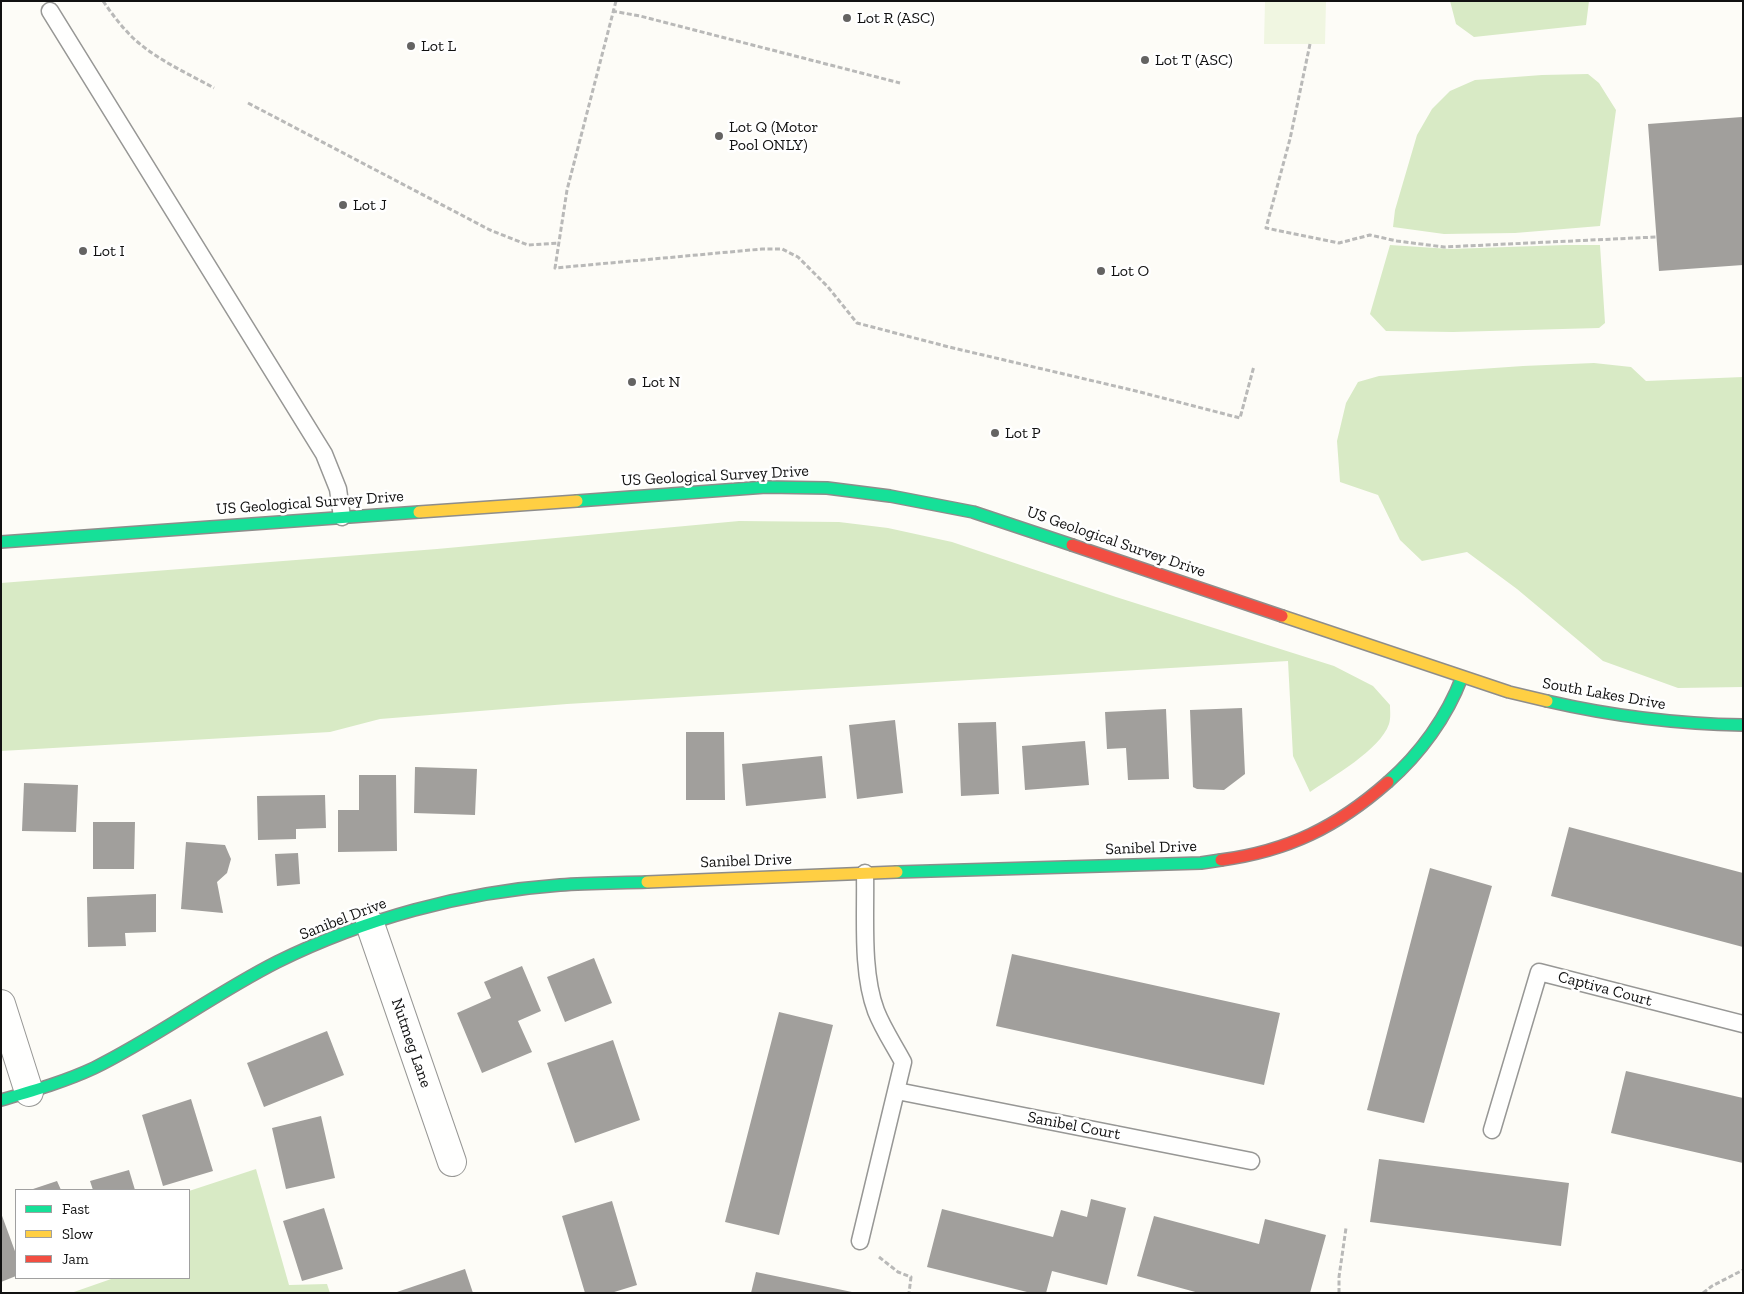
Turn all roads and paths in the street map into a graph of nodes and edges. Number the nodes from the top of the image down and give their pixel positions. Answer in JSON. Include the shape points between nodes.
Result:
{"nodes":[{"id":1,"x":103,"y":1,"type":"edge"},
{"id":2,"x":616,"y":1,"type":"edge"},
{"id":3,"x":50,"y":11,"type":"dead end"},
{"id":4,"x":612,"y":11,"type":"junction"},
{"id":5,"x":1310,"y":44,"type":"dead end"},
{"id":6,"x":900,"y":83,"type":"dead end"},
{"id":7,"x":214,"y":88,"type":"dead end"},
{"id":8,"x":248,"y":103,"type":"dead end"},
{"id":9,"x":1656,"y":237,"type":"dead end"},
{"id":10,"x":559,"y":242,"type":"junction"},
{"id":11,"x":1254,"y":366,"type":"dead end"},
{"id":12,"x":342,"y":517,"type":"junction"},
{"id":13,"x":1,"y":542,"type":"edge"},
{"id":14,"x":1462,"y":677,"type":"junction"},
{"id":15,"x":1743,"y":725,"type":"edge"},
{"id":16,"x":865,"y":873,"type":"junction"},
{"id":17,"x":370,"y":924,"type":"junction"},
{"id":18,"x":1,"y":1004,"type":"edge"},
{"id":19,"x":1743,"y":1024,"type":"edge"},
{"id":20,"x":897,"y":1091,"type":"junction"},
{"id":21,"x":29,"y":1092,"type":"junction"},
{"id":22,"x":1,"y":1100,"type":"edge"},
{"id":23,"x":1492,"y":1130,"type":"dead end"},
{"id":24,"x":1250,"y":1161,"type":"dead end"},
{"id":25,"x":452,"y":1162,"type":"dead end"},
{"id":26,"x":1346,"y":1228,"type":"dead end"},
{"id":27,"x":860,"y":1240,"type":"joint"},
{"id":28,"x":1743,"y":1270,"type":"edge"},
{"id":29,"x":909,"y":1293,"type":"edge"},
{"id":30,"x":1339,"y":1293,"type":"edge"},
{"id":31,"x":1704,"y":1293,"type":"edge"}],
"edges":[{"from":1,"to":7,"type":"path","via":[[142,45]]},
{"from":2,"to":4,"type":"path"},
{"from":3,"to":12,"type":"lane","via":[[324,454],[338,489]]},
{"from":4,"to":6,"type":"path"},
{"from":4,"to":10,"type":"path","via":[[567,190]]},
{"from":5,"to":9,"type":"path","via":[[1266,228],[1338,243],[1370,235],[1444,247]]},
{"from":8,"to":10,"type":"path","via":[[490,230],[528,245]]},
{"from":10,"to":11,"type":"path","via":[[555,268],[782,249],[798,257],[857,323],[1240,418]]},
{"from":12,"to":13,"type":"street","name":"US Geological Survey Drive"},
{"from":12,"to":14,"type":"street","name":"US Geological Survey Drive","via":[[752,488],[805,487],[896,496],[973,512]]},
{"from":14,"to":15,"type":"street","name":"South Lakes Drive","via":[[1542,701],[1621,716]]},
{"from":14,"to":16,"type":"street","name":"Sanibel Drive","via":[[1452,703],[1437,726],[1387,784],[1319,831],[1291,844],[1235,859],[1201,863]]},
{"from":16,"to":17,"type":"street","name":"Sanibel Drive","via":[[516,888],[440,903]]},
{"from":16,"to":20,"type":"lane","via":[[870,987],[876,1011],[903,1062]]},
{"from":17,"to":21,"type":"street","name":"Sanibel Drive","via":[[279,962],[91,1069]]},
{"from":17,"to":25,"type":"street","name":"Nutmeg Lane"},
{"from":18,"to":21,"type":"street"},
{"from":19,"to":23,"type":"lane","name":"Captiva Court","via":[[1540,972]]},
{"from":20,"to":24,"type":"lane","name":"Sanibel Court"},
{"from":20,"to":27,"type":"lane"},
{"from":21,"to":22,"type":"street","name":"Sanibel Drive"},
{"from":26,"to":30,"type":"path"},
{"from":27,"to":29,"type":"path","via":[[898,1272],[911,1277]]},
{"from":28,"to":31,"type":"path"}]}
